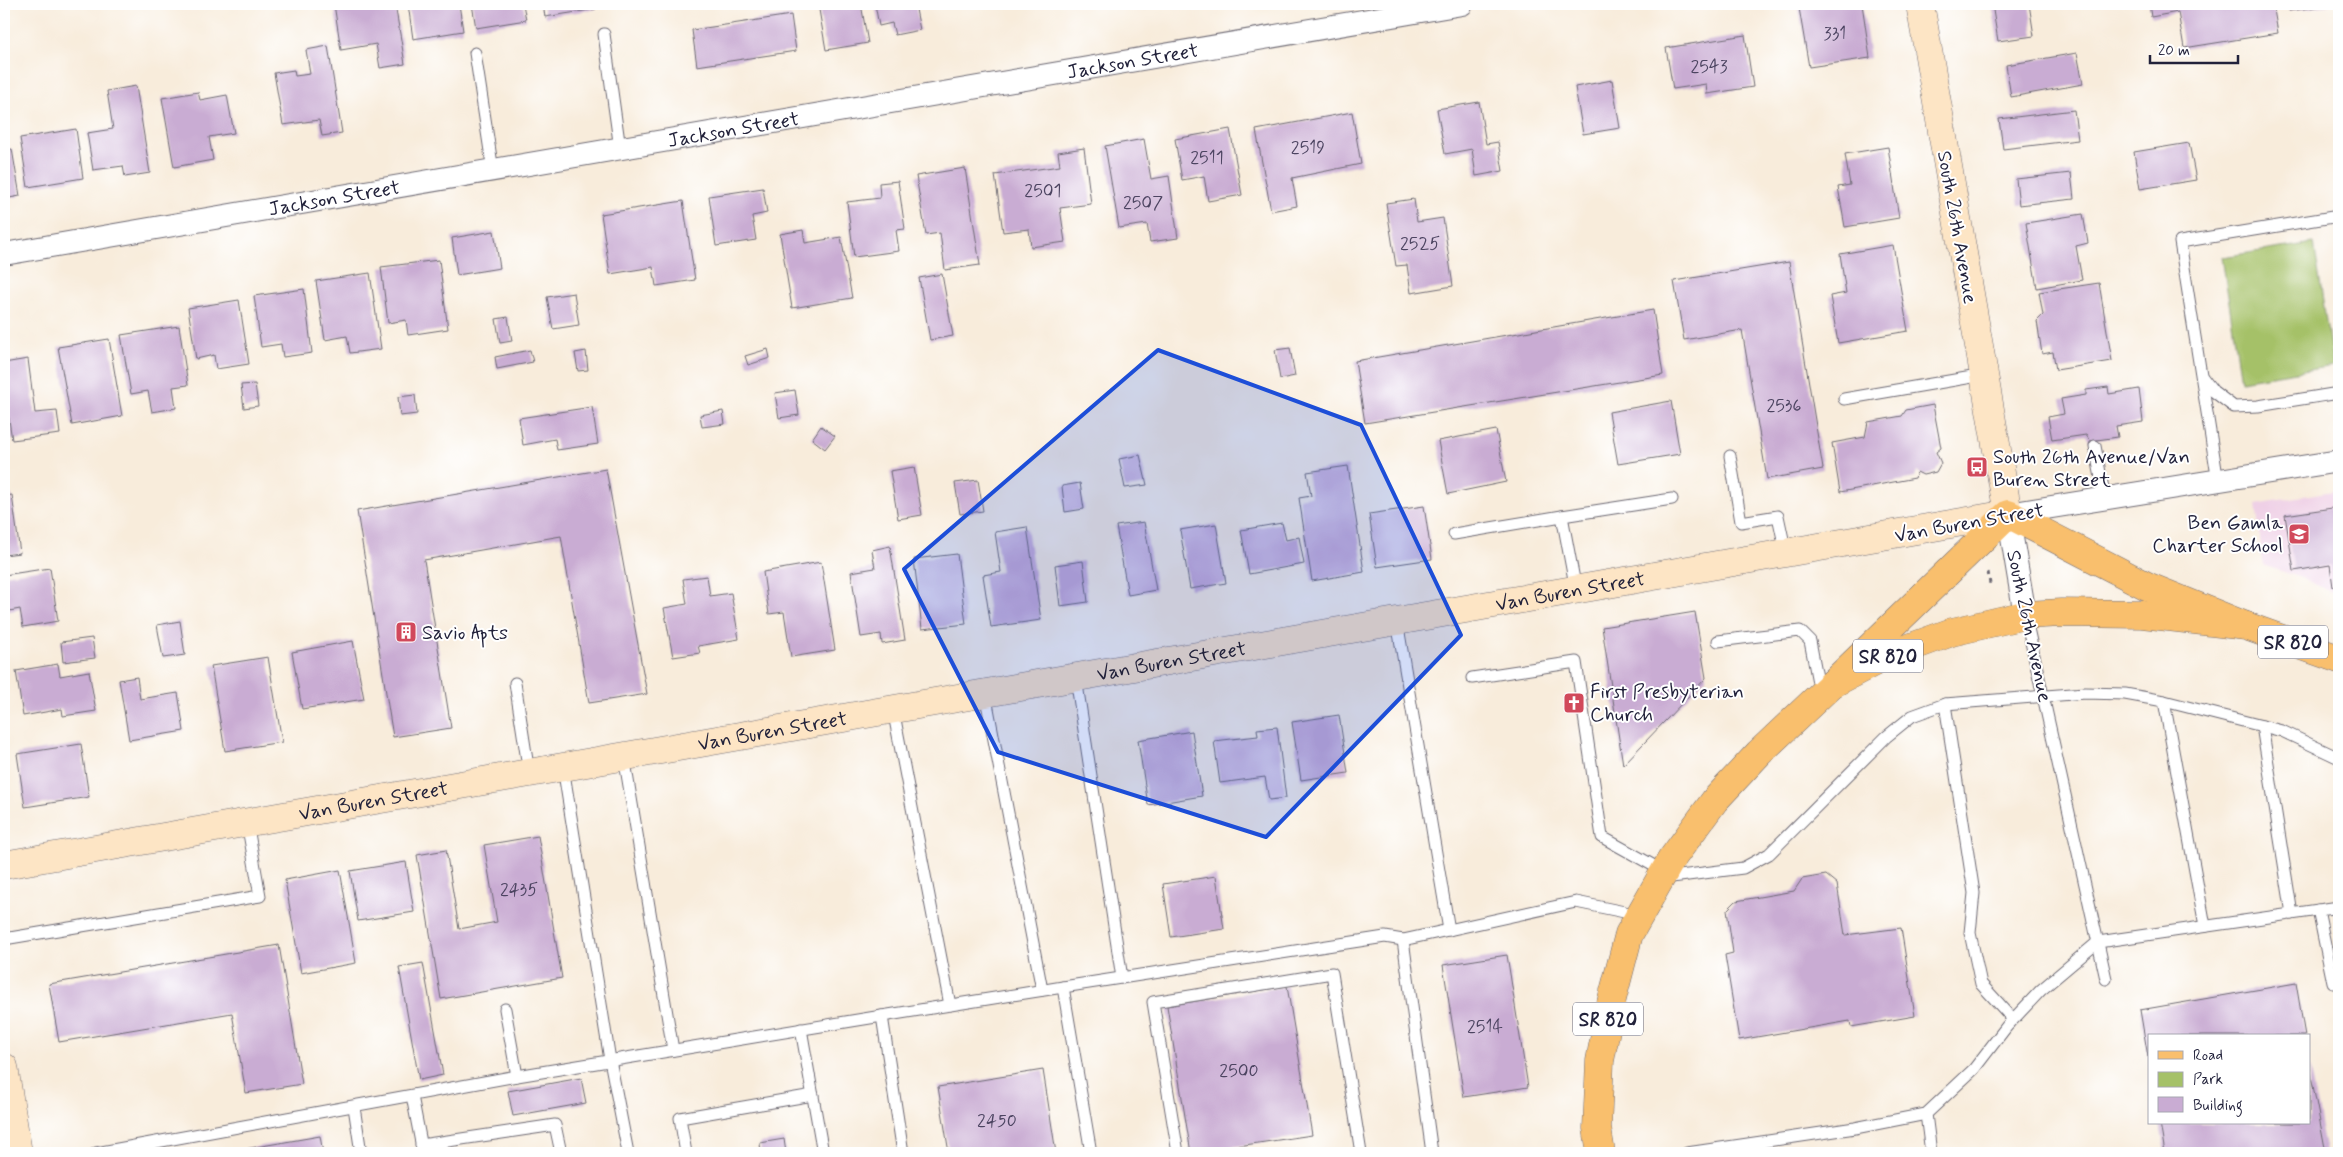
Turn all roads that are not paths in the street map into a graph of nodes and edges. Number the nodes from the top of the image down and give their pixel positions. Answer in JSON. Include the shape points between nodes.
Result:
{"nodes":[{"id":1,"x":1462,"y":4,"type":"edge"},
{"id":2,"x":1920,"y":4,"type":"edge"},
{"id":3,"x":604,"y":34,"type":"dead end"},
{"id":4,"x":475,"y":53,"type":"dead end"},
{"id":5,"x":620,"y":149,"type":"junction"},
{"id":6,"x":493,"y":171,"type":"junction"},
{"id":7,"x":2339,"y":216,"type":"edge"},
{"id":8,"x":4,"y":254,"type":"edge"},
{"id":9,"x":1984,"y":375,"type":"junction"},
{"id":10,"x":2201,"y":376,"type":"junction"},
{"id":11,"x":2339,"y":393,"type":"edge"},
{"id":12,"x":1844,"y":399,"type":"dead end"},
{"id":13,"x":2095,"y":446,"type":"dead end"},
{"id":14,"x":1730,"y":456,"type":"dead end"},
{"id":15,"x":2339,"y":461,"type":"edge"},
{"id":16,"x":2218,"y":482,"type":"junction"},
{"id":17,"x":1672,"y":499,"type":"dead end"},
{"id":18,"x":2105,"y":499,"type":"junction"},
{"id":19,"x":2008,"y":514,"type":"junction"},
{"id":20,"x":1562,"y":516,"type":"junction"},
{"id":21,"x":1454,"y":534,"type":"dead end"},
{"id":22,"x":1786,"y":553,"type":"junction"},
{"id":23,"x":1576,"y":590,"type":"junction"},
{"id":24,"x":2025,"y":615,"type":"junction"},
{"id":25,"x":1397,"y":621,"type":"junction"},
{"id":26,"x":2246,"y":626,"type":"junction"},
{"id":27,"x":1718,"y":641,"type":"dead end"},
{"id":28,"x":2339,"y":659,"type":"edge"},
{"id":29,"x":1076,"y":678,"type":"junction"},
{"id":30,"x":1472,"y":678,"type":"dead end"},
{"id":31,"x":515,"y":683,"type":"dead end"},
{"id":32,"x":1826,"y":689,"type":"junction"},
{"id":33,"x":985,"y":693,"type":"junction"},
{"id":34,"x":2044,"y":696,"type":"junction"},
{"id":35,"x":2164,"y":701,"type":"junction"},
{"id":36,"x":1944,"y":704,"type":"junction"},
{"id":37,"x":892,"y":709,"type":"junction"},
{"id":38,"x":2262,"y":726,"type":"junction"},
{"id":39,"x":624,"y":756,"type":"junction"},
{"id":40,"x":2339,"y":758,"type":"edge"},
{"id":41,"x":563,"y":767,"type":"junction"},
{"id":42,"x":529,"y":773,"type":"junction"},
{"id":43,"x":247,"y":822,"type":"junction"},
{"id":44,"x":4,"y":865,"type":"edge"},
{"id":45,"x":1663,"y":875,"type":"junction"},
{"id":46,"x":2339,"y":907,"type":"edge"},
{"id":47,"x":2318,"y":910,"type":"junction"},
{"id":48,"x":2292,"y":914,"type":"junction"},
{"id":49,"x":1640,"y":916,"type":"junction"},
{"id":50,"x":2205,"y":926,"type":"junction"},
{"id":51,"x":1449,"y":930,"type":"junction"},
{"id":52,"x":4,"y":939,"type":"edge"},
{"id":53,"x":1403,"y":940,"type":"junction"},
{"id":54,"x":2098,"y":942,"type":"junction"},
{"id":55,"x":1122,"y":978,"type":"junction"},
{"id":56,"x":2106,"y":979,"type":"dead end"},
{"id":57,"x":2339,"y":982,"type":"edge"},
{"id":58,"x":1063,"y":987,"type":"junction"},
{"id":59,"x":1042,"y":990,"type":"junction"},
{"id":60,"x":950,"y":1005,"type":"junction"},
{"id":61,"x":506,"y":1009,"type":"dead end"},
{"id":62,"x":882,"y":1016,"type":"junction"},
{"id":63,"x":2013,"y":1019,"type":"junction"},
{"id":64,"x":801,"y":1029,"type":"junction"},
{"id":65,"x":673,"y":1050,"type":"junction"},
{"id":66,"x":610,"y":1060,"type":"junction"},
{"id":67,"x":4,"y":1067,"type":"edge"},
{"id":68,"x":517,"y":1076,"type":"junction"},
{"id":69,"x":813,"y":1094,"type":"junction"},
{"id":70,"x":412,"y":1096,"type":"junction"},
{"id":71,"x":354,"y":1107,"type":"junction"},
{"id":72,"x":1926,"y":1114,"type":"junction"},
{"id":73,"x":1599,"y":1140,"type":"edge"},
{"id":74,"x":422,"y":1149,"type":"edge"},
{"id":75,"x":18,"y":1153,"type":"edge"},
{"id":76,"x":100,"y":1153,"type":"edge"},
{"id":77,"x":361,"y":1153,"type":"edge"},
{"id":78,"x":561,"y":1153,"type":"edge"},
{"id":79,"x":628,"y":1153,"type":"edge"},
{"id":80,"x":686,"y":1153,"type":"edge"},
{"id":81,"x":823,"y":1153,"type":"edge"},
{"id":82,"x":903,"y":1153,"type":"edge"},
{"id":83,"x":1091,"y":1153,"type":"edge"},
{"id":84,"x":1178,"y":1153,"type":"edge"},
{"id":85,"x":1361,"y":1153,"type":"edge"},
{"id":86,"x":1432,"y":1153,"type":"edge"},
{"id":87,"x":1582,"y":1153,"type":"edge"},
{"id":88,"x":1687,"y":1153,"type":"edge"},
{"id":89,"x":1931,"y":1153,"type":"edge"}],
"edges":[{"from":1,"to":5,"type":"street","name":"Jackson Street"},
{"from":2,"to":9,"type":"main road","name":"South 26th Avenue"},
{"from":3,"to":5,"type":"lane"},
{"from":4,"to":6,"type":"lane"},
{"from":5,"to":6,"type":"street","name":"Jackson Street"},
{"from":6,"to":8,"type":"street","name":"Jackson Street"},
{"from":7,"to":10,"type":"lane","via":[[2180,242]]},
{"from":9,"to":12,"type":"lane"},
{"from":9,"to":19,"type":"main road","name":"South 26th Avenue"},
{"from":10,"to":11,"type":"lane","via":[[2213,391],[2234,407]]},
{"from":10,"to":16,"type":"lane"},
{"from":13,"to":18,"type":"lane"},
{"from":14,"to":22,"type":"lane","via":[[1741,522],[1778,516]]},
{"from":15,"to":16,"type":"street","name":"Van Buren Street"},
{"from":16,"to":18,"type":"street","name":"Van Buren Street"},
{"from":17,"to":20,"type":"lane"},
{"from":18,"to":19,"type":"street","name":"Van Buren Street"},
{"from":19,"to":22,"type":"main road","name":"Van Buren Street"},
{"from":19,"to":24,"type":"street","name":"South 26th Avenue"},
{"from":19,"to":26,"type":"main road","via":[[2147,586]]},
{"from":19,"to":32,"type":"main road"},
{"from":20,"to":21,"type":"lane"},
{"from":20,"to":23,"type":"lane"},
{"from":22,"to":23,"type":"main road","name":"Van Buren Street"},
{"from":23,"to":25,"type":"main road","name":"Van Buren Street"},
{"from":24,"to":26,"type":"main road","number":"SR 820","via":[[2076,612],[2142,614]]},
{"from":24,"to":32,"type":"main road","number":"SR 820","via":[[1952,632],[1884,658]]},
{"from":24,"to":34,"type":"lane","name":"South 26th Avenue"},
{"from":25,"to":29,"type":"main road","name":"Van Buren Street"},
{"from":25,"to":51,"type":"lane"},
{"from":26,"to":28,"type":"main road","number":"SR 820"},
{"from":27,"to":32,"type":"lane","via":[[1800,631],[1810,641]]},
{"from":29,"to":33,"type":"main road","name":"Van Buren Street"},
{"from":29,"to":55,"type":"lane"},
{"from":30,"to":45,"type":"lane","via":[[1576,662],[1602,837]]},
{"from":31,"to":42,"type":"lane"},
{"from":32,"to":45,"type":"main road","number":"SR 820","via":[[1715,800]]},
{"from":33,"to":37,"type":"main road","name":"Van Buren Street"},
{"from":33,"to":59,"type":"lane"},
{"from":34,"to":35,"type":"lane","via":[[2125,694]]},
{"from":34,"to":36,"type":"lane"},
{"from":34,"to":54,"type":"lane","name":"South 26th Avenue"},
{"from":35,"to":38,"type":"lane"},
{"from":35,"to":50,"type":"lane"},
{"from":36,"to":45,"type":"lane","via":[[1912,716],[1886,736],[1769,854],[1743,868]]},
{"from":36,"to":63,"type":"lane","via":[[1974,893],[1970,933],[1981,984]]},
{"from":37,"to":39,"type":"main road","name":"Van Buren Street"},
{"from":37,"to":60,"type":"lane"},
{"from":38,"to":40,"type":"lane","via":[[2282,731]]},
{"from":38,"to":48,"type":"lane"},
{"from":39,"to":41,"type":"main road","name":"Van Buren Street"},
{"from":39,"to":65,"type":"lane"},
{"from":41,"to":42,"type":"main road","name":"Van Buren Street"},
{"from":41,"to":66,"type":"lane"},
{"from":42,"to":43,"type":"main road","name":"Van Buren Street"},
{"from":43,"to":44,"type":"main road","name":"Van Buren Street"},
{"from":43,"to":52,"type":"lane","via":[[260,896]]},
{"from":45,"to":49,"type":"main road","number":"SR 820"},
{"from":46,"to":47,"type":"lane"},
{"from":47,"to":48,"type":"lane"},
{"from":47,"to":57,"type":"lane","via":[[2333,983]]},
{"from":48,"to":50,"type":"lane"},
{"from":49,"to":51,"type":"lane","via":[[1576,902]]},
{"from":49,"to":73,"type":"main road","number":"SR 820","via":[[1630,934],[1611,1003],[1600,1061]]},
{"from":50,"to":54,"type":"lane"},
{"from":51,"to":53,"type":"lane"},
{"from":53,"to":55,"type":"lane","via":[[1385,937]]},
{"from":53,"to":86,"type":"lane"},
{"from":54,"to":56,"type":"lane","name":"South 26th Avenue"},
{"from":54,"to":63,"type":"lane","via":[[2041,990]]},
{"from":55,"to":58,"type":"lane"},
{"from":58,"to":59,"type":"lane"},
{"from":58,"to":83,"type":"lane"},
{"from":59,"to":60,"type":"lane"},
{"from":60,"to":62,"type":"lane"},
{"from":61,"to":68,"type":"lane"},
{"from":62,"to":64,"type":"lane"},
{"from":62,"to":82,"type":"lane"},
{"from":63,"to":72,"type":"lane","via":[[1974,1069]]},
{"from":64,"to":65,"type":"lane"},
{"from":64,"to":69,"type":"lane"},
{"from":65,"to":66,"type":"lane"},
{"from":66,"to":68,"type":"lane"},
{"from":66,"to":79,"type":"lane"},
{"from":67,"to":75,"type":"main road"},
{"from":68,"to":70,"type":"lane"},
{"from":69,"to":80,"type":"lane","via":[[680,1118]]},
{"from":69,"to":81,"type":"lane"},
{"from":70,"to":71,"type":"lane"},
{"from":70,"to":74,"type":"lane"},
{"from":71,"to":76,"type":"lane"},
{"from":71,"to":77,"type":"lane"},
{"from":72,"to":88,"type":"lane"},
{"from":72,"to":89,"type":"lane"},
{"from":73,"to":87,"type":"main road","number":"SR 820"},
{"from":74,"to":78,"type":"lane","via":[[555,1125]]},
{"from":84,"to":85,"type":"lane","via":[[1153,1002],[1332,973]]}]}
